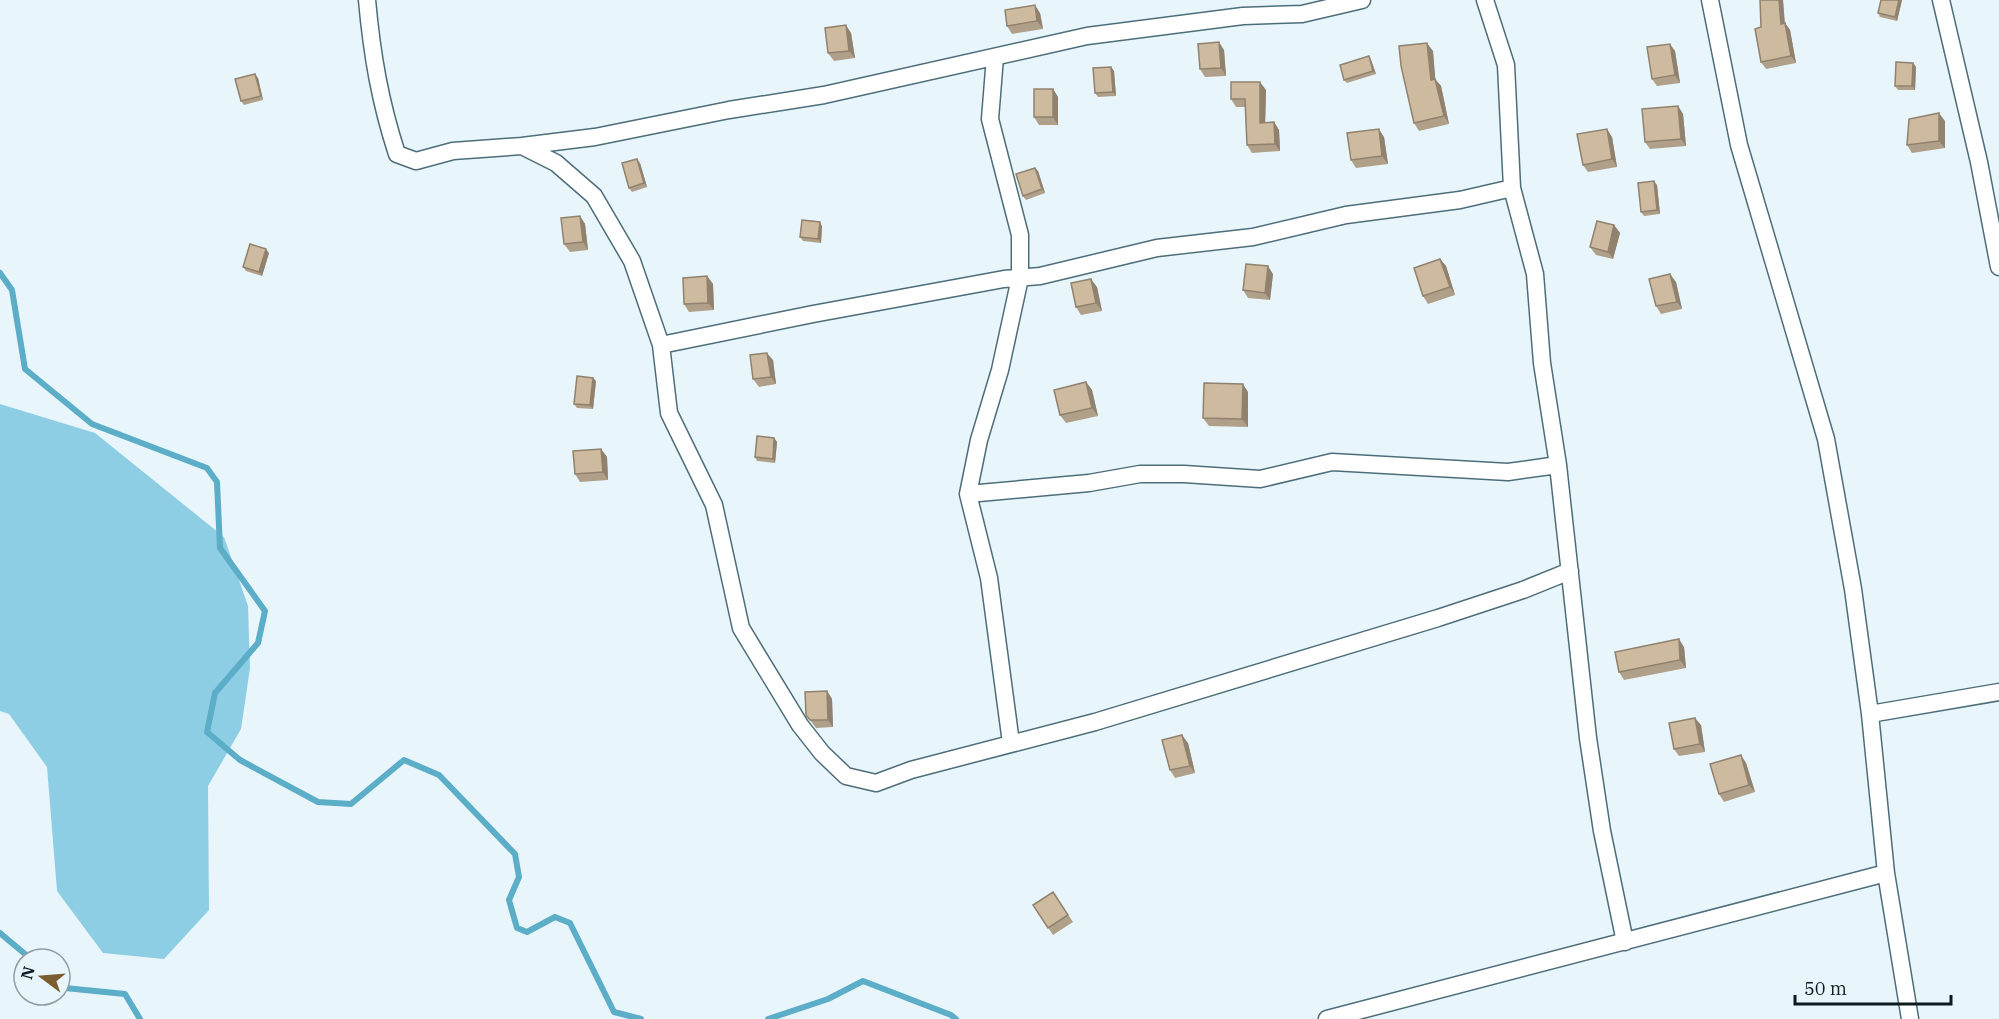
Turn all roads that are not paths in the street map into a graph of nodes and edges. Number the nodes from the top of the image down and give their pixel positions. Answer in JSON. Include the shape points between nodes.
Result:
{"nodes":[{"id":1,"x":367,"y":0,"type":"edge"},
{"id":2,"x":1362,"y":0,"type":"edge"},
{"id":3,"x":1485,"y":0,"type":"edge"},
{"id":4,"x":1710,"y":0,"type":"edge"},
{"id":5,"x":1941,"y":0,"type":"edge"},
{"id":6,"x":1300,"y":7,"type":"edge"},
{"id":7,"x":995,"y":57,"type":"junction"},
{"id":8,"x":522,"y":146,"type":"junction"},
{"id":9,"x":1512,"y":188,"type":"junction"},
{"id":10,"x":1999,"y":267,"type":"edge"},
{"id":11,"x":1020,"y":278,"type":"junction"},
{"id":12,"x":661,"y":345,"type":"junction"},
{"id":13,"x":1558,"y":465,"type":"junction"},
{"id":14,"x":968,"y":494,"type":"junction"},
{"id":15,"x":1570,"y":571,"type":"junction"},
{"id":16,"x":1999,"y":692,"type":"edge"},
{"id":17,"x":1870,"y":714,"type":"junction"},
{"id":18,"x":1011,"y":742,"type":"junction"},
{"id":19,"x":1886,"y":873,"type":"junction"},
{"id":20,"x":1625,"y":942,"type":"junction"},
{"id":21,"x":1327,"y":1019,"type":"edge"},
{"id":22,"x":1910,"y":1019,"type":"edge"}],
"edges":[{"from":1,"to":8,"type":"street","via":[[383,113],[397,154],[416,161],[453,151]]},
{"from":2,"to":6,"type":"street"},
{"from":3,"to":9,"type":"street","via":[[1506,65]]},
{"from":4,"to":17,"type":"street","via":[[1739,145],[1826,440],[1853,589]]},
{"from":5,"to":10,"type":"street"},
{"from":6,"to":7,"type":"street","via":[[1087,36]]},
{"from":7,"to":8,"type":"street","via":[[824,95],[595,137]]},
{"from":7,"to":11,"type":"street","via":[[990,119],[1020,235]]},
{"from":8,"to":12,"type":"street","via":[[556,164],[594,196],[632,261]]},
{"from":9,"to":11,"type":"street","via":[[1460,200],[1346,215],[1253,237],[1157,248]]},
{"from":9,"to":13,"type":"street","via":[[1535,274],[1542,363]]},
{"from":11,"to":12,"type":"street"},
{"from":11,"to":14,"type":"street"},
{"from":12,"to":18,"type":"street","via":[[669,413],[714,505],[741,628],[800,725],[822,753],[846,776],[876,783]]},
{"from":13,"to":14,"type":"street","via":[[1509,472],[1332,462],[1260,479],[1140,474],[1089,483]]},
{"from":13,"to":15,"type":"street"},
{"from":14,"to":18,"type":"street","via":[[989,578]]},
{"from":15,"to":18,"type":"street","via":[[1324,653],[1084,725]]},
{"from":15,"to":20,"type":"street","via":[[1588,738]]},
{"from":16,"to":17,"type":"street"},
{"from":17,"to":19,"type":"street"},
{"from":19,"to":20,"type":"street"},
{"from":19,"to":22,"type":"street"},
{"from":20,"to":21,"type":"street"}]}
